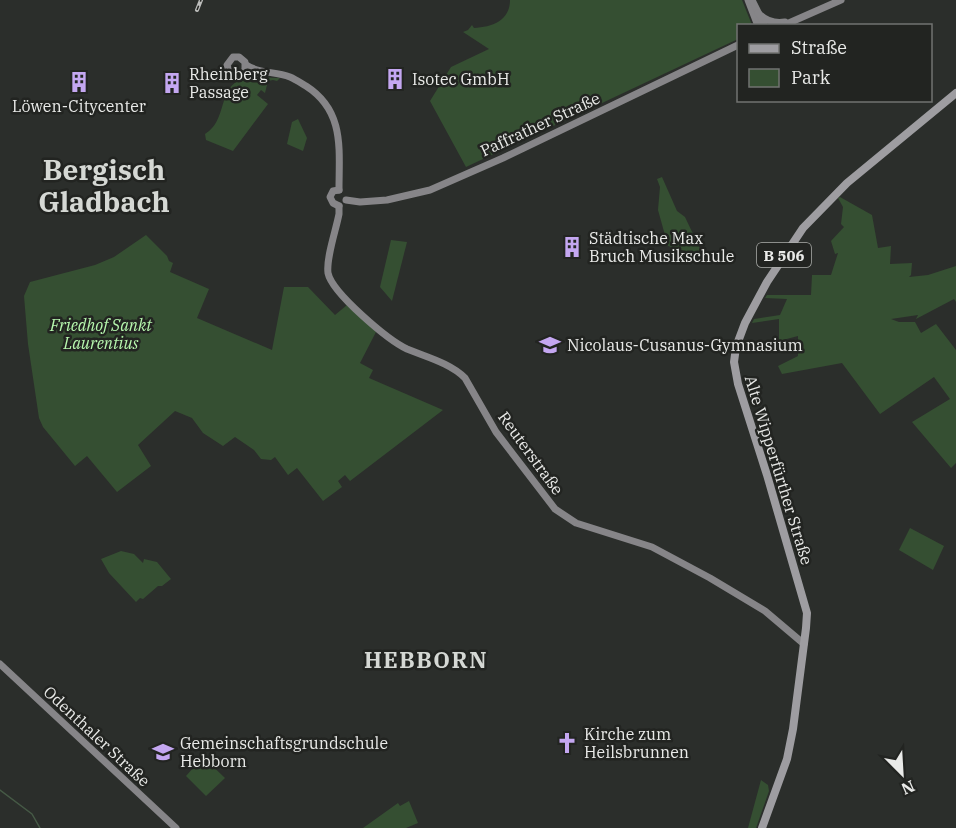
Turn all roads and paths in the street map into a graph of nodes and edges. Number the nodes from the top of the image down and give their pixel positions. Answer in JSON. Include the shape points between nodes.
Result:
{"nodes":[{"id":1,"x":748,"y":0,"type":"edge"},
{"id":2,"x":752,"y":0,"type":"edge"},
{"id":3,"x":841,"y":0,"type":"edge"},
{"id":4,"x":758,"y":13,"type":"junction"},
{"id":5,"x":791,"y":21,"type":"junction"},
{"id":6,"x":757,"y":24,"type":"edge"},
{"id":7,"x":764,"y":24,"type":"edge"},
{"id":8,"x":786,"y":24,"type":"edge"},
{"id":9,"x":737,"y":45,"type":"edge"},
{"id":10,"x":246,"y":65,"type":"junction"},
{"id":11,"x":271,"y":72,"type":"junction"},
{"id":12,"x":240,"y":75,"type":"junction"},
{"id":13,"x":956,"y":93,"type":"edge"},
{"id":14,"x":339,"y":190,"type":"junction"},
{"id":15,"x":346,"y":200,"type":"junction"},
{"id":16,"x":339,"y":206,"type":"junction"},
{"id":17,"x":804,"y":644,"type":"junction"},
{"id":18,"x":0,"y":664,"type":"edge"},
{"id":19,"x":176,"y":828,"type":"edge"},
{"id":20,"x":762,"y":828,"type":"edge"}],
"edges":[{"from":1,"to":6,"type":"street"},
{"from":2,"to":4,"type":"street"},
{"from":3,"to":5,"type":"street"},
{"from":4,"to":5,"type":"street","via":[[771,22]]},
{"from":4,"to":7,"type":"street"},
{"from":5,"to":8,"type":"street"},
{"from":9,"to":15,"type":"street","name":"Paffrather Straße","via":[[430,190],[387,200]]},
{"from":10,"to":11,"type":"street"},
{"from":10,"to":12,"type":"street"},
{"from":10,"to":12,"type":"street","via":[[239,57],[228,60],[229,72]]},
{"from":11,"to":12,"type":"street"},
{"from":11,"to":14,"type":"street","via":[[292,77],[327,105],[339,138]]},
{"from":13,"to":17,"type":"main road","name":"Alte Wipperfürther Straße","number":"B 506","via":[[847,183],[803,228],[767,282],[735,350],[738,384],[803,596],[807,621]]},
{"from":14,"to":15,"type":"street","via":[[345,192]]},
{"from":14,"to":16,"type":"street","via":[[330,197]]},
{"from":15,"to":16,"type":"street"},
{"from":16,"to":17,"type":"street","name":"Reuterstraße","via":[[328,266],[332,283],[386,337],[465,378],[496,432],[555,508],[576,523],[652,547],[710,578],[765,611]]},
{"from":17,"to":20,"type":"main road","name":"Alte Wipperfürther Straße","number":"B 506","via":[[787,759]]},
{"from":18,"to":19,"type":"street","name":"Odenthaler Straße"}]}
